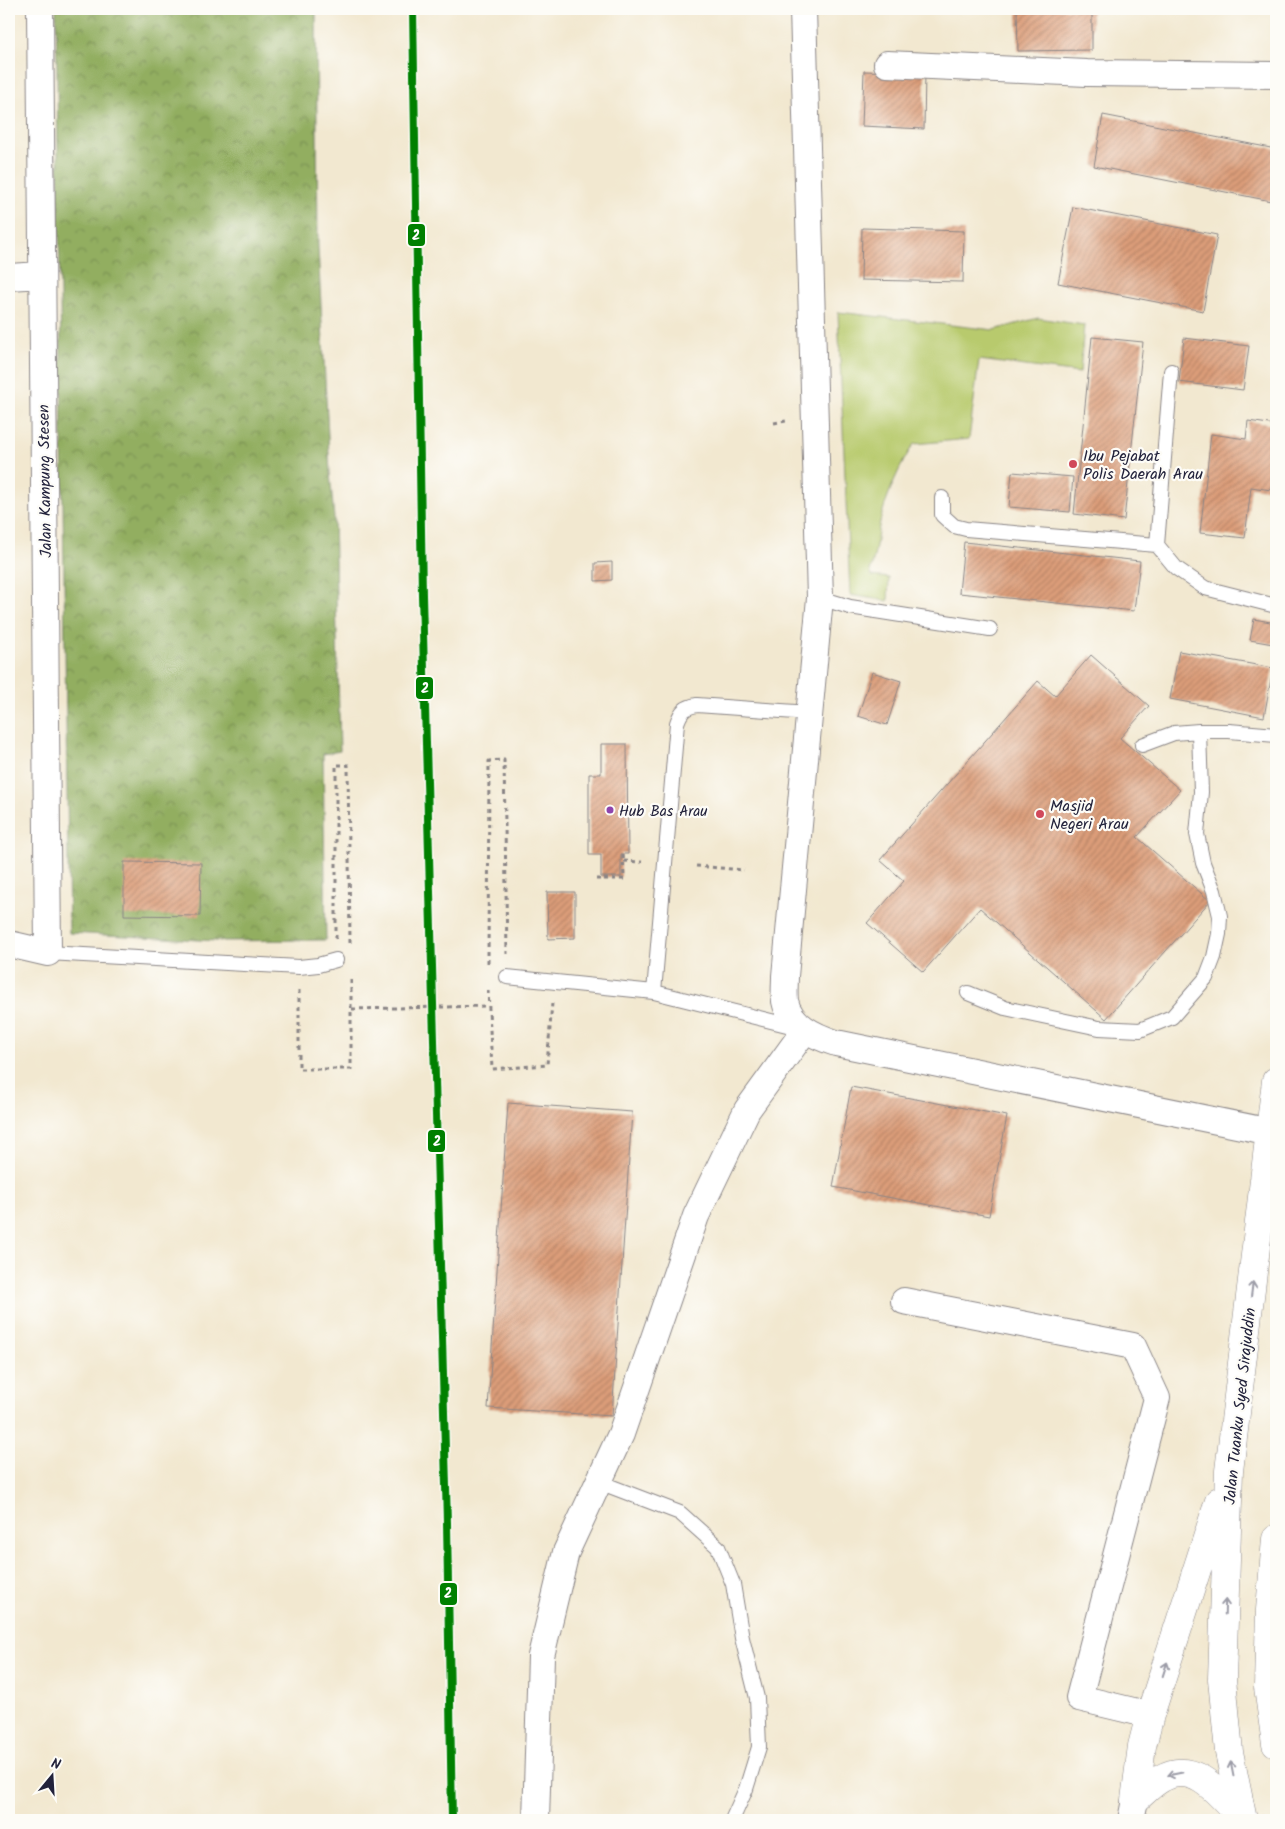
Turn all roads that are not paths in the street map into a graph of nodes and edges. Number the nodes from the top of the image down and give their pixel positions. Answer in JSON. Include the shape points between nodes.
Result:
{"nodes":[{"id":1,"x":40,"y":9,"type":"edge"},
{"id":2,"x":804,"y":9,"type":"edge"},
{"id":3,"x":887,"y":64,"type":"dead end"},
{"id":4,"x":1276,"y":75,"type":"edge"},
{"id":5,"x":42,"y":275,"type":"junction"},
{"id":6,"x":9,"y":276,"type":"edge"},
{"id":7,"x":1171,"y":371,"type":"dead end"},
{"id":8,"x":942,"y":498,"type":"dead end"},
{"id":9,"x":1158,"y":545,"type":"junction"},
{"id":10,"x":820,"y":598,"type":"junction"},
{"id":11,"x":1276,"y":606,"type":"edge"},
{"id":12,"x":990,"y":629,"type":"dead end"},
{"id":13,"x":810,"y":713,"type":"junction"},
{"id":14,"x":1199,"y":732,"type":"junction"},
{"id":15,"x":1276,"y":735,"type":"edge"},
{"id":16,"x":1142,"y":745,"type":"dead end"},
{"id":17,"x":9,"y":944,"type":"edge"},
{"id":18,"x":48,"y":953,"type":"junction"},
{"id":19,"x":336,"y":960,"type":"road end"},
{"id":20,"x":507,"y":977,"type":"road end"},
{"id":21,"x":654,"y":992,"type":"junction"},
{"id":22,"x":968,"y":993,"type":"dead end"},
{"id":23,"x":805,"y":1030,"type":"junction"},
{"id":24,"x":1276,"y":1081,"type":"edge"},
{"id":25,"x":1274,"y":1133,"type":"edge"},
{"id":26,"x":904,"y":1301,"type":"dead end"},
{"id":27,"x":1229,"y":1471,"type":"junction"},
{"id":28,"x":599,"y":1482,"type":"junction"},
{"id":29,"x":1276,"y":1539,"type":"edge"},
{"id":30,"x":1150,"y":1715,"type":"junction"},
{"id":31,"x":1276,"y":1744,"type":"edge"},
{"id":32,"x":1132,"y":1813,"type":"edge"},
{"id":33,"x":540,"y":1819,"type":"edge"},
{"id":34,"x":1242,"y":1819,"type":"edge"},
{"id":35,"x":732,"y":1820,"type":"edge"}],
"edges":[{"from":1,"to":5,"type":"street","name":"Jalan Kampung Stesen"},
{"from":2,"to":10,"type":"street"},
{"from":3,"to":4,"type":"street","via":[[1086,73]]},
{"from":5,"to":6,"type":"street"},
{"from":5,"to":18,"type":"street","name":"Jalan Kampung Stesen"},
{"from":7,"to":9,"type":"lane"},
{"from":8,"to":9,"type":"lane","via":[[942,516],[954,526],[966,529]]},
{"from":9,"to":11,"type":"lane","via":[[1176,568],[1205,588]]},
{"from":10,"to":12,"type":"lane","via":[[850,607]]},
{"from":10,"to":13,"type":"street"},
{"from":13,"to":21,"type":"lane","via":[[696,705],[686,707],[680,714]]},
{"from":13,"to":23,"type":"street","via":[[785,976],[786,1001],[791,1016]]},
{"from":14,"to":15,"type":"lane"},
{"from":14,"to":16,"type":"lane","via":[[1174,734]]},
{"from":14,"to":22,"type":"lane","via":[[1201,792],[1197,834],[1220,916],[1219,934],[1206,978],[1172,1017],[1140,1030],[1099,1028],[1005,1008]]},
{"from":17,"to":18,"type":"street"},
{"from":18,"to":19,"type":"lane","via":[[299,967]]},
{"from":20,"to":21,"type":"lane"},
{"from":21,"to":23,"type":"lane"},
{"from":23,"to":25,"type":"street","via":[[836,1043]]},
{"from":23,"to":28,"type":"street","via":[[747,1110],[696,1216],[621,1434]]},
{"from":24,"to":25,"type":"highway","name":"Jalan Tuanku Syed Sirajuddin"},
{"from":27,"to":25,"type":"highway","name":"Jalan Tuanku Syed Sirajuddin","one_way":true},
{"from":26,"to":30,"type":"street","via":[[1133,1346],[1157,1398],[1079,1698]]},
{"from":30,"to":27,"type":"highway","one_way":true},
{"from":34,"to":27,"type":"highway","name":"Jalan Tuanku Syed Sirajuddin","one_way":true,"via":[[1229,1752],[1222,1680]]},
{"from":28,"to":33,"type":"street","via":[[566,1552],[541,1656]]},
{"from":28,"to":35,"type":"lane","via":[[680,1513],[718,1548],[734,1584],[742,1638],[757,1698],[758,1747],[746,1790]]},
{"from":29,"to":31,"type":"highway","via":[[1268,1687]]},
{"from":30,"to":32,"type":"highway"},
{"from":34,"to":32,"type":"highway","one_way":true,"via":[[1204,1780],[1189,1773],[1176,1772],[1162,1778]]}]}
